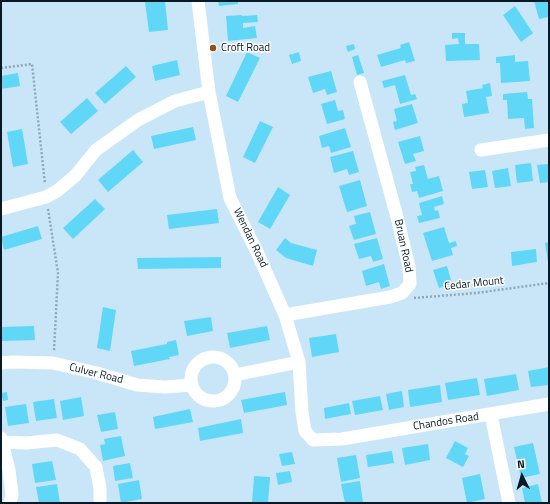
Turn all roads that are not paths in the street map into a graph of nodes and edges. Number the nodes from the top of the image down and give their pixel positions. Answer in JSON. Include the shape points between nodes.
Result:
{"nodes":[{"id":1,"x":198,"y":1,"type":"edge"},
{"id":2,"x":360,"y":82,"type":"dead end"},
{"id":3,"x":209,"y":92,"type":"junction"},
{"id":4,"x":549,"y":140,"type":"edge"},
{"id":5,"x":481,"y":150,"type":"dead end"},
{"id":6,"x":1,"y":209,"type":"edge"},
{"id":7,"x":285,"y":315,"type":"junction"},
{"id":8,"x":1,"y":362,"type":"edge"},
{"id":9,"x":299,"y":362,"type":"junction"},
{"id":10,"x":235,"y":375,"type":"junction"},
{"id":11,"x":192,"y":385,"type":"junction"},
{"id":12,"x":549,"y":404,"type":"edge"},
{"id":13,"x":491,"y":415,"type":"junction"},
{"id":14,"x":342,"y":439,"type":"joint"},
{"id":15,"x":2,"y":440,"type":"edge"},
{"id":16,"x":100,"y":500,"type":"dead end"},
{"id":17,"x":10,"y":503,"type":"edge"},
{"id":18,"x":509,"y":503,"type":"edge"}],
"edges":[{"from":1,"to":3,"type":"street","name":"Wendan Road"},
{"from":2,"to":7,"type":"street","name":"Bruan Road","via":[[397,218],[409,267],[410,284],[402,293],[390,297]]},
{"from":3,"to":6,"type":"street","via":[[175,101],[138,120],[96,150],[75,176],[57,191],[46,197]]},
{"from":3,"to":7,"type":"street","name":"Wendan Road","via":[[230,198]]},
{"from":4,"to":5,"type":"street"},
{"from":7,"to":9,"type":"street","name":"Wendan Road"},
{"from":8,"to":11,"type":"street","name":"Culver Road","via":[[53,364],[137,385]]},
{"from":9,"to":10,"type":"street"},
{"from":9,"to":14,"type":"street","name":"Wendan Road","via":[[305,431],[312,440]]},
{"from":10,"to":11,"type":"street","via":[[233,388],[224,398],[218,400],[211,401],[199,396]]},
{"from":10,"to":11,"type":"street","via":[[230,364],[220,358],[208,358],[198,363],[192,373]]},
{"from":12,"to":13,"type":"street","name":"Chandos Road"},
{"from":13,"to":14,"type":"street","name":"Chandos Road"},
{"from":13,"to":18,"type":"street"},
{"from":15,"to":16,"type":"street","via":[[26,443],[57,440],[80,449],[96,467]]},
{"from":15,"to":17,"type":"street","via":[[9,470],[12,495]]}]}
